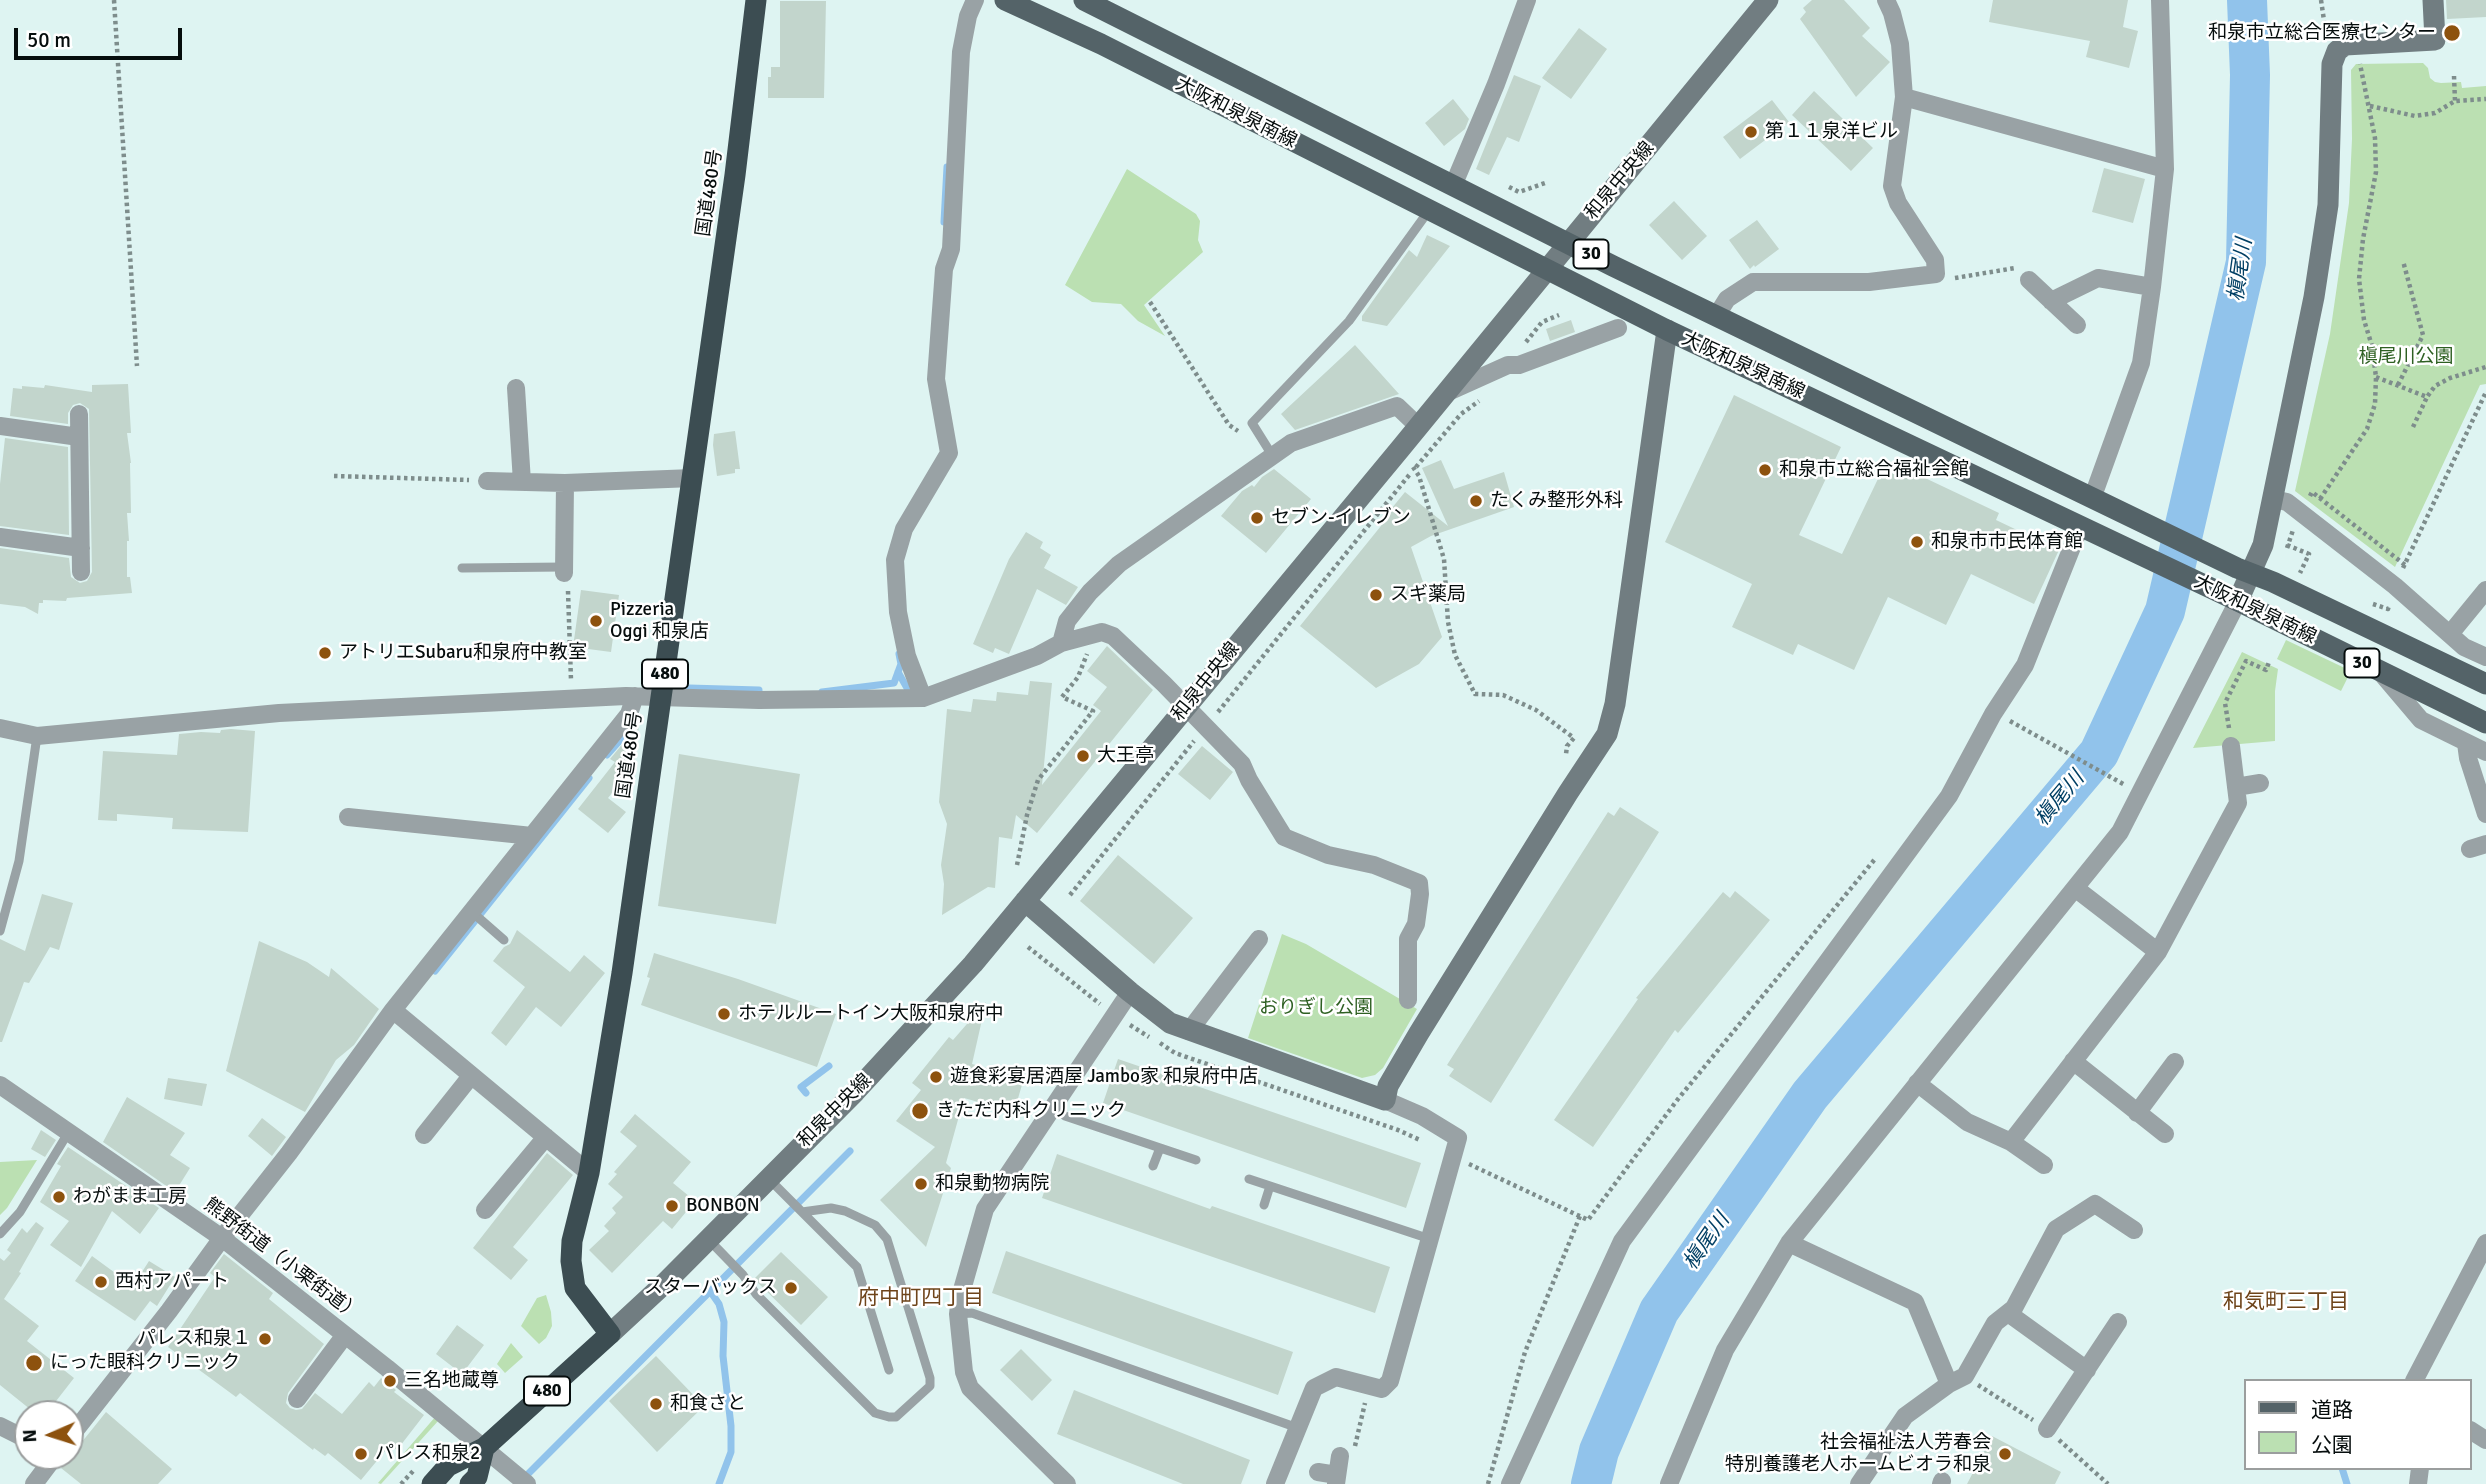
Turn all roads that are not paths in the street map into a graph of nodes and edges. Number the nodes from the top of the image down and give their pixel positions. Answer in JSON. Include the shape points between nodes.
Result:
{"nodes":[{"id":1,"x":756,"y":0,"type":"edge"},
{"id":2,"x":975,"y":0,"type":"edge"},
{"id":3,"x":1005,"y":0,"type":"edge"},
{"id":4,"x":1084,"y":0,"type":"edge"},
{"id":5,"x":1527,"y":0,"type":"edge"},
{"id":6,"x":1768,"y":0,"type":"edge"},
{"id":7,"x":1886,"y":0,"type":"edge"},
{"id":8,"x":2160,"y":0,"type":"edge"},
{"id":9,"x":2433,"y":0,"type":"edge"},
{"id":10,"x":1903,"y":97,"type":"junction"},
{"id":11,"x":2165,"y":169,"type":"junction"},
{"id":12,"x":1453,"y":186,"type":"junction"},
{"id":13,"x":1430,"y":209,"type":"junction"},
{"id":14,"x":1569,"y":243,"type":"junction"},
{"id":15,"x":1546,"y":270,"type":"junction"},
{"id":16,"x":2029,"y":280,"type":"road end"},
{"id":17,"x":2152,"y":286,"type":"junction"},
{"id":18,"x":2051,"y":301,"type":"junction"},
{"id":19,"x":1717,"y":314,"type":"junction"},
{"id":20,"x":2077,"y":325,"type":"dead end"},
{"id":21,"x":1618,"y":328,"type":"dead end"},
{"id":22,"x":1667,"y":330,"type":"junction"},
{"id":23,"x":516,"y":388,"type":"dead end"},
{"id":24,"x":1445,"y":393,"type":"junction"},
{"id":25,"x":79,"y":414,"type":"dead end"},
{"id":26,"x":0,"y":426,"type":"edge"},
{"id":27,"x":1418,"y":426,"type":"junction"},
{"id":28,"x":79,"y":437,"type":"junction"},
{"id":29,"x":1272,"y":455,"type":"junction"},
{"id":30,"x":693,"y":478,"type":"junction"},
{"id":31,"x":487,"y":481,"type":"road end"},
{"id":32,"x":522,"y":482,"type":"junction"},
{"id":33,"x":565,"y":483,"type":"junction"},
{"id":34,"x":2097,"y":498,"type":"junction"},
{"id":35,"x":2273,"y":499,"type":"junction"},
{"id":36,"x":2084,"y":528,"type":"junction"},
{"id":37,"x":0,"y":537,"type":"edge"},
{"id":38,"x":81,"y":548,"type":"junction"},
{"id":39,"x":463,"y":568,"type":"dead end"},
{"id":40,"x":564,"y":570,"type":"joint"},
{"id":41,"x":2244,"y":570,"type":"junction"},
{"id":42,"x":81,"y":572,"type":"dead end"},
{"id":43,"x":2486,"y":590,"type":"edge"},
{"id":44,"x":2232,"y":599,"type":"junction"},
{"id":45,"x":2450,"y":634,"type":"junction"},
{"id":46,"x":1061,"y":643,"type":"junction"},
{"id":47,"x":2486,"y":657,"type":"edge"},
{"id":48,"x":2381,"y":672,"type":"junction"},
{"id":49,"x":2486,"y":684,"type":"edge"},
{"id":50,"x":635,"y":696,"type":"junction"},
{"id":51,"x":662,"y":696,"type":"junction"},
{"id":52,"x":923,"y":698,"type":"junction"},
{"id":53,"x":1186,"y":706,"type":"junction"},
{"id":54,"x":2486,"y":723,"type":"edge"},
{"id":55,"x":0,"y":728,"type":"edge"},
{"id":56,"x":37,"y":736,"type":"junction"},
{"id":57,"x":2466,"y":743,"type":"junction"},
{"id":58,"x":2231,"y":746,"type":"road end"},
{"id":59,"x":2486,"y":752,"type":"edge"},
{"id":60,"x":2260,"y":783,"type":"dead end"},
{"id":61,"x":2236,"y":787,"type":"junction"},
{"id":62,"x":2486,"y":814,"type":"edge"},
{"id":63,"x":348,"y":817,"type":"dead end"},
{"id":64,"x":532,"y":836,"type":"junction"},
{"id":65,"x":2076,"y":888,"type":"junction"},
{"id":66,"x":1025,"y":901,"type":"junction"},
{"id":67,"x":476,"y":916,"type":"junction"},
{"id":68,"x":0,"y":931,"type":"edge"},
{"id":69,"x":1259,"y":939,"type":"dead end"},
{"id":70,"x":504,"y":940,"type":"dead end"},
{"id":71,"x":2158,"y":952,"type":"junction"},
{"id":72,"x":1130,"y":992,"type":"junction"},
{"id":73,"x":1408,"y":1000,"type":"dead end"},
{"id":74,"x":393,"y":1010,"type":"junction"},
{"id":75,"x":1189,"y":1031,"type":"junction"},
{"id":76,"x":2073,"y":1061,"type":"junction"},
{"id":77,"x":2175,"y":1062,"type":"dead end"},
{"id":78,"x":471,"y":1076,"type":"junction"},
{"id":79,"x":1917,"y":1083,"type":"junction"},
{"id":80,"x":0,"y":1085,"type":"edge"},
{"id":81,"x":1385,"y":1100,"type":"junction"},
{"id":82,"x":1053,"y":1107,"type":"junction"},
{"id":83,"x":2137,"y":1113,"type":"junction"},
{"id":84,"x":68,"y":1133,"type":"junction"},
{"id":85,"x":424,"y":1135,"type":"dead end"},
{"id":86,"x":2165,"y":1135,"type":"dead end"},
{"id":87,"x":546,"y":1137,"type":"junction"},
{"id":88,"x":2011,"y":1142,"type":"junction"},
{"id":89,"x":1160,"y":1148,"type":"junction"},
{"id":90,"x":1196,"y":1160,"type":"dead end"},
{"id":91,"x":2044,"y":1165,"type":"dead end"},
{"id":92,"x":1153,"y":1166,"type":"dead end"},
{"id":93,"x":589,"y":1173,"type":"junction"},
{"id":94,"x":768,"y":1178,"type":"junction"},
{"id":95,"x":1249,"y":1180,"type":"dead end"},
{"id":96,"x":1270,"y":1186,"type":"junction"},
{"id":97,"x":1264,"y":1205,"type":"dead end"},
{"id":98,"x":797,"y":1208,"type":"junction"},
{"id":99,"x":485,"y":1210,"type":"dead end"},
{"id":100,"x":2134,"y":1230,"type":"dead end"},
{"id":101,"x":0,"y":1234,"type":"edge"},
{"id":102,"x":222,"y":1238,"type":"junction"},
{"id":103,"x":707,"y":1239,"type":"junction"},
{"id":104,"x":1430,"y":1240,"type":"junction"},
{"id":105,"x":1789,"y":1243,"type":"junction"},
{"id":106,"x":2486,"y":1243,"type":"edge"},
{"id":107,"x":2008,"y":1313,"type":"junction"},
{"id":108,"x":958,"y":1314,"type":"junction"},
{"id":109,"x":2118,"y":1322,"type":"dead end"},
{"id":110,"x":610,"y":1334,"type":"junction"},
{"id":111,"x":345,"y":1335,"type":"junction"},
{"id":112,"x":889,"y":1370,"type":"dead end"},
{"id":113,"x":2087,"y":1370,"type":"junction"},
{"id":114,"x":2415,"y":1379,"type":"edge"},
{"id":115,"x":1957,"y":1380,"type":"junction"},
{"id":116,"x":298,"y":1399,"type":"dead end"},
{"id":117,"x":84,"y":1419,"type":"edge"},
{"id":118,"x":1298,"y":1428,"type":"junction"},
{"id":119,"x":2047,"y":1429,"type":"road end"},
{"id":120,"x":484,"y":1448,"type":"junction"},
{"id":121,"x":1340,"y":1456,"type":"road end"},
{"id":122,"x":44,"y":1470,"type":"edge"},
{"id":123,"x":1318,"y":1472,"type":"dead end"},
{"id":124,"x":1336,"y":1480,"type":"edge"},
{"id":125,"x":33,"y":1484,"type":"edge"},
{"id":126,"x":432,"y":1484,"type":"edge"},
{"id":127,"x":470,"y":1484,"type":"edge"},
{"id":128,"x":527,"y":1484,"type":"edge"},
{"id":129,"x":1067,"y":1484,"type":"edge"},
{"id":130,"x":1275,"y":1484,"type":"edge"},
{"id":131,"x":1510,"y":1484,"type":"edge"},
{"id":132,"x":1669,"y":1484,"type":"edge"},
{"id":133,"x":1859,"y":1484,"type":"edge"}],
"edges":[{"from":1,"to":30,"type":"highway","name":"国道480号","number":"480"},
{"from":2,"to":52,"type":"street","via":[[961,52],[951,249],[944,269],[936,379],[948,453],[904,529],[895,559],[900,623]]},
{"from":3,"to":13,"type":"main road","name":"大阪和泉泉南線","number":"30"},
{"from":4,"to":12,"type":"main road","name":"大阪和泉泉南線","number":"30"},
{"from":5,"to":12,"type":"street"},
{"from":6,"to":14,"type":"street","name":"和泉中央線"},
{"from":7,"to":10,"type":"street","via":[[1900,44]]},
{"from":8,"to":11,"type":"street"},
{"from":9,"to":35,"type":"street","via":[[2435,40],[2345,45],[2332,64],[2328,205],[2315,297]]},
{"from":10,"to":11,"type":"street"},
{"from":10,"to":19,"type":"street","via":[[1892,186],[1935,260],[1936,274],[1869,282],[1753,282],[1727,299]]},
{"from":11,"to":17,"type":"street"},
{"from":12,"to":14,"type":"main road","name":"大阪和泉泉南線","number":"30"},
{"from":13,"to":15,"type":"main road","name":"大阪和泉泉南線","number":"30"},
{"from":13,"to":29,"type":"lane","via":[[1349,321],[1252,423]]},
{"from":14,"to":15,"type":"street","name":"和泉中央線"},
{"from":14,"to":19,"type":"main road","name":"大阪和泉泉南線","number":"30"},
{"from":15,"to":22,"type":"main road","name":"大阪和泉泉南線","number":"30"},
{"from":15,"to":24,"type":"street","name":"和泉中央線"},
{"from":16,"to":18,"type":"street"},
{"from":17,"to":18,"type":"street","via":[[2098,278]]},
{"from":17,"to":34,"type":"street","via":[[2141,363]]},
{"from":18,"to":20,"type":"street"},
{"from":19,"to":34,"type":"main road","name":"大阪和泉泉南線","number":"30"},
{"from":21,"to":24,"type":"street","via":[[1519,365],[1508,365]]},
{"from":22,"to":36,"type":"main road","name":"大阪和泉泉南線","number":"30"},
{"from":22,"to":81,"type":"street","via":[[1615,704],[1607,734],[1419,1033],[1388,1086]]},
{"from":23,"to":32,"type":"street"},
{"from":24,"to":27,"type":"street","name":"和泉中央線"},
{"from":25,"to":28,"type":"street"},
{"from":26,"to":28,"type":"street"},
{"from":27,"to":29,"type":"street","via":[[1397,406],[1291,443]]},
{"from":27,"to":53,"type":"street","name":"和泉中央線"},
{"from":28,"to":38,"type":"street"},
{"from":29,"to":46,"type":"street","via":[[1119,564],[1066,621]]},
{"from":30,"to":33,"type":"street"},
{"from":30,"to":51,"type":"highway","name":"国道480号","number":"480"},
{"from":31,"to":32,"type":"street"},
{"from":32,"to":33,"type":"street"},
{"from":33,"to":40,"type":"street"},
{"from":34,"to":41,"type":"main road","name":"大阪和泉泉南線","number":"30"},
{"from":35,"to":41,"type":"street","via":[[2263,545]]},
{"from":35,"to":45,"type":"street","via":[[2287,502]]},
{"from":36,"to":44,"type":"main road","name":"大阪和泉泉南線","number":"30"},
{"from":36,"to":131,"type":"street","via":[[2025,665],[1949,796],[1622,1241]]},
{"from":37,"to":38,"type":"street"},
{"from":38,"to":42,"type":"street"},
{"from":39,"to":40,"type":"lane"},
{"from":41,"to":44,"type":"street"},
{"from":41,"to":49,"type":"main road","name":"大阪和泉泉南線","number":"30"},
{"from":43,"to":45,"type":"street"},
{"from":44,"to":48,"type":"main road","name":"大阪和泉泉南線","number":"30"},
{"from":44,"to":65,"type":"street","via":[[2120,832]]},
{"from":45,"to":47,"type":"street"},
{"from":46,"to":52,"type":"street"},
{"from":46,"to":53,"type":"street","via":[[1102,632],[1113,636]]},
{"from":48,"to":54,"type":"main road","name":"大阪和泉泉南線","number":"30"},
{"from":48,"to":57,"type":"street","via":[[2421,720]]},
{"from":50,"to":51,"type":"street"},
{"from":50,"to":56,"type":"street","via":[[279,713]]},
{"from":50,"to":64,"type":"street","via":[[629,714]]},
{"from":51,"to":52,"type":"street"},
{"from":51,"to":93,"type":"highway","name":"国道480号","number":"480"},
{"from":53,"to":66,"type":"street","name":"和泉中央線"},
{"from":53,"to":73,"type":"street","via":[[1242,764],[1284,837],[1419,883],[1416,924],[1409,939]]},
{"from":55,"to":56,"type":"street"},
{"from":56,"to":68,"type":"lane","via":[[19,862]]},
{"from":57,"to":59,"type":"street"},
{"from":57,"to":62,"type":"street"},
{"from":58,"to":61,"type":"street"},
{"from":60,"to":61,"type":"street"},
{"from":61,"to":71,"type":"street","via":[[2238,803]]},
{"from":63,"to":64,"type":"street"},
{"from":64,"to":67,"type":"street"},
{"from":65,"to":71,"type":"street"},
{"from":65,"to":79,"type":"street"},
{"from":66,"to":72,"type":"street"},
{"from":66,"to":94,"type":"street","name":"和泉中央線","via":[[873,1072]]},
{"from":67,"to":70,"type":"lane"},
{"from":67,"to":74,"type":"street"},
{"from":69,"to":75,"type":"street"},
{"from":71,"to":76,"type":"street"},
{"from":72,"to":75,"type":"street","via":[[1170,1023]]},
{"from":72,"to":82,"type":"street"},
{"from":74,"to":78,"type":"street"},
{"from":74,"to":102,"type":"street"},
{"from":75,"to":81,"type":"street"},
{"from":76,"to":83,"type":"street"},
{"from":76,"to":88,"type":"street"},
{"from":77,"to":83,"type":"street"},
{"from":78,"to":85,"type":"street"},
{"from":78,"to":87,"type":"street"},
{"from":79,"to":88,"type":"street","via":[[1967,1122]]},
{"from":79,"to":105,"type":"street"},
{"from":80,"to":84,"type":"street","name":"熊野街道（小栗街道）"},
{"from":81,"to":104,"type":"street","via":[[1458,1138]]},
{"from":82,"to":89,"type":"lane","via":[[1065,1116]]},
{"from":82,"to":108,"type":"street","via":[[985,1209]]},
{"from":83,"to":86,"type":"street"},
{"from":84,"to":101,"type":"lane","via":[[20,1212]]},
{"from":84,"to":102,"type":"street","name":"熊野街道（小栗街道）"},
{"from":87,"to":93,"type":"street"},
{"from":87,"to":99,"type":"street"},
{"from":88,"to":91,"type":"street"},
{"from":89,"to":90,"type":"lane"},
{"from":89,"to":92,"type":"lane"},
{"from":93,"to":110,"type":"highway","name":"国道480号","number":"480","via":[[571,1261],[575,1288]]},
{"from":94,"to":98,"type":"lane"},
{"from":94,"to":103,"type":"street","name":"和泉中央線"},
{"from":95,"to":96,"type":"lane"},
{"from":96,"to":97,"type":"lane"},
{"from":96,"to":104,"type":"lane"},
{"from":98,"to":103,"type":"lane","via":[[845,1210],[875,1225],[887,1239],[930,1378],[930,1386],[896,1416],[875,1413]]},
{"from":98,"to":112,"type":"lane","via":[[857,1267]]},
{"from":100,"to":107,"type":"street","via":[[2095,1204],[2056,1229]]},
{"from":102,"to":111,"type":"street","name":"熊野街道（小栗街道）"},
{"from":102,"to":117,"type":"street"},
{"from":103,"to":110,"type":"street","name":"和泉中央線"},
{"from":104,"to":118,"type":"street","via":[[1390,1381],[1382,1389],[1336,1377],[1314,1388]]},
{"from":105,"to":115,"type":"street","via":[[1915,1302]]},
{"from":105,"to":132,"type":"street","via":[[1725,1350]]},
{"from":106,"to":114,"type":"street"},
{"from":107,"to":113,"type":"street"},
{"from":107,"to":115,"type":"street","via":[[1995,1323]]},
{"from":108,"to":118,"type":"lane","via":[[972,1313]]},
{"from":108,"to":129,"type":"street","via":[[970,1388]]},
{"from":109,"to":113,"type":"street"},
{"from":110,"to":120,"type":"highway","number":"480"},
{"from":111,"to":116,"type":"street"},
{"from":111,"to":120,"type":"street","name":"熊野街道（小栗街道）"},
{"from":113,"to":119,"type":"street"},
{"from":115,"to":133,"type":"street","via":[[1905,1416]]},
{"from":118,"to":130,"type":"street"},
{"from":120,"to":126,"type":"highway","number":"480","via":[[447,1466]]},
{"from":120,"to":127,"type":"highway","number":"480","via":[[477,1476]]},
{"from":120,"to":128,"type":"street","name":"熊野街道（小栗街道）"},
{"from":121,"to":124,"type":"street"},
{"from":122,"to":125,"type":"street"},
{"from":123,"to":124,"type":"street"}]}
